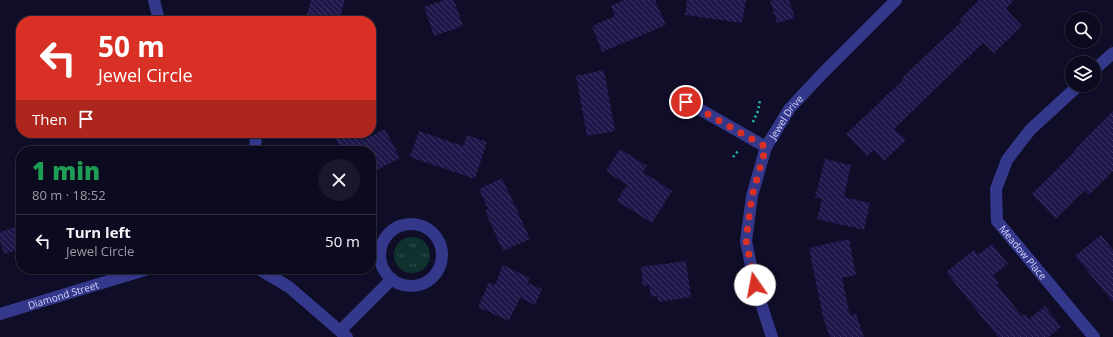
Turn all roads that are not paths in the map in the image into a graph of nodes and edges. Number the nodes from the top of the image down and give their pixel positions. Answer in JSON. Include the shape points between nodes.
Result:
{"nodes":[{"id":1,"x":154,"y":0,"type":"edge"},
{"id":2,"x":896,"y":0,"type":"edge"},
{"id":3,"x":158,"y":16,"type":"edge"},
{"id":4,"x":1113,"y":52,"type":"edge"},
{"id":5,"x":1101,"y":63,"type":"edge"},
{"id":6,"x":1071,"y":92,"type":"edge"},
{"id":7,"x":686,"y":102,"type":"dead end"},
{"id":8,"x":766,"y":147,"type":"junction"},
{"id":9,"x":132,"y":274,"type":"edge"},
{"id":10,"x":267,"y":274,"type":"edge"},
{"id":11,"x":392,"y":279,"type":"junction"},
{"id":12,"x":0,"y":314,"type":"edge"},
{"id":13,"x":343,"y":334,"type":"edge"},
{"id":14,"x":772,"y":337,"type":"edge"},
{"id":15,"x":1094,"y":337,"type":"edge"}],
"edges":[{"from":1,"to":3,"type":"street"},
{"from":2,"to":8,"type":"street","name":"Jewel Drive","via":[[790,108]]},
{"from":4,"to":5,"type":"street"},
{"from":6,"to":15,"type":"street","name":"Meadow Place","via":[[1030,130],[1007,160],[996,189],[997,221]]},
{"from":7,"to":8,"type":"street"},
{"from":8,"to":14,"type":"street","name":"Jewel Drive","via":[[752,196],[746,240],[755,285]]},
{"from":9,"to":12,"type":"street","name":"Diamond Street"},
{"from":10,"to":13,"type":"street","via":[[289,287]]},
{"from":11,"to":11,"type":"street","via":[[385,272],[381,262],[380,251],[383,241],[393,230],[408,224],[428,228],[441,244],[442,264],[437,273],[421,285],[400,284]]},
{"from":11,"to":13,"type":"street"}]}
